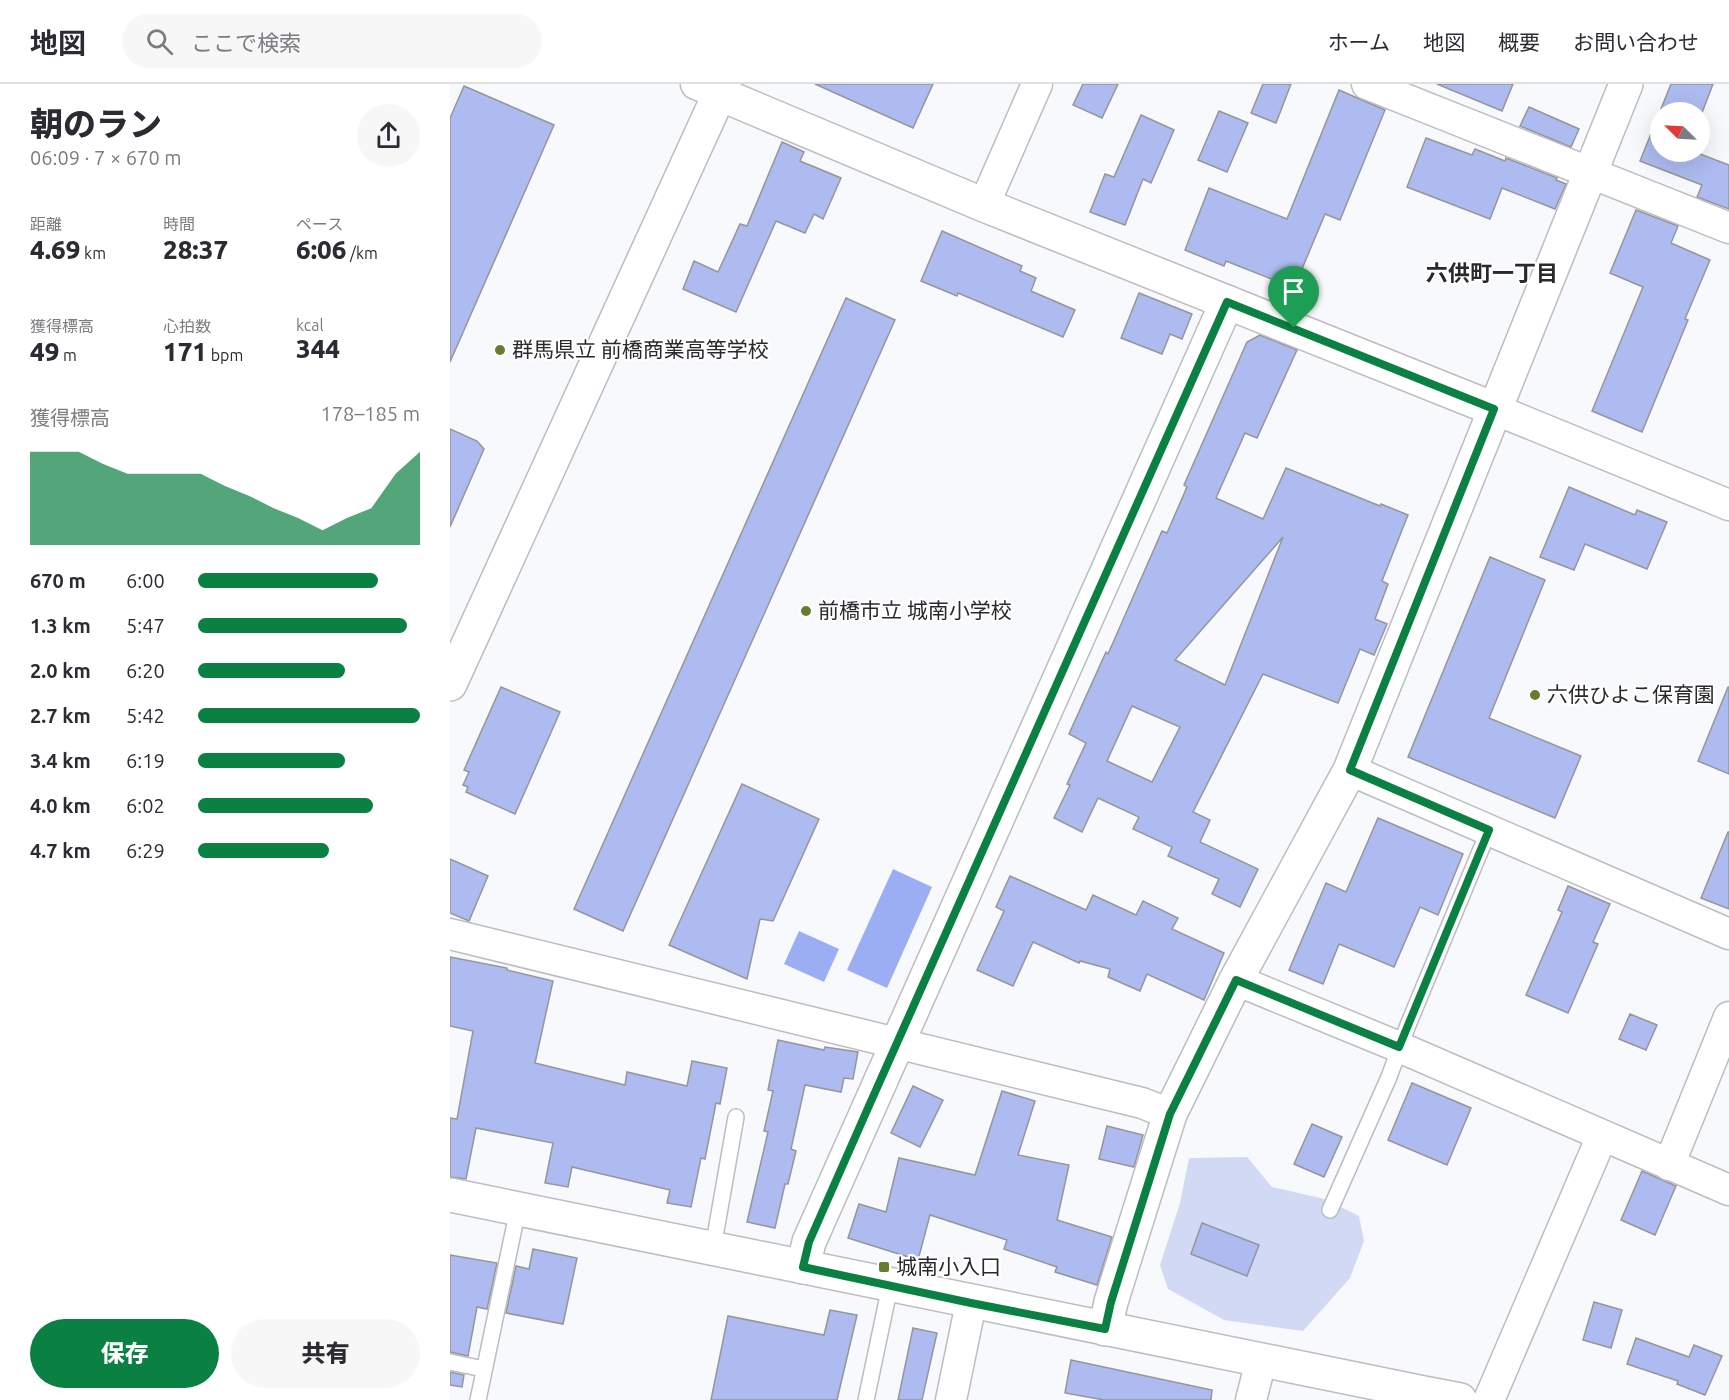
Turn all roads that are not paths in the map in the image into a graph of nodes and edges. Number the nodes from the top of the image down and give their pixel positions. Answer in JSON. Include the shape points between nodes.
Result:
{"nodes":[{"id":1,"x":1037,"y":84,"type":"edge"},
{"id":2,"x":1367,"y":84,"type":"edge"},
{"id":3,"x":1626,"y":84,"type":"edge"},
{"id":4,"x":714,"y":87,"type":"edge"},
{"id":5,"x":1592,"y":172,"type":"junction"},
{"id":6,"x":984,"y":206,"type":"junction"},
{"id":7,"x":1729,"y":228,"type":"edge"},
{"id":8,"x":1227,"y":302,"type":"junction"},
{"id":9,"x":1494,"y":409,"type":"junction"},
{"id":10,"x":1729,"y":505,"type":"edge"},
{"id":11,"x":450,"y":684,"type":"edge"},
{"id":12,"x":1350,"y":770,"type":"junction"},
{"id":13,"x":1489,"y":830,"type":"junction"},
{"id":14,"x":450,"y":934,"type":"edge"},
{"id":15,"x":1729,"y":934,"type":"edge"},
{"id":16,"x":1236,"y":980,"type":"junction"},
{"id":17,"x":1729,"y":1017,"type":"edge"},
{"id":18,"x":897,"y":1042,"type":"junction"},
{"id":19,"x":1399,"y":1047,"type":"junction"},
{"id":20,"x":1170,"y":1114,"type":"junction"},
{"id":21,"x":736,"y":1117,"type":"dead end"},
{"id":22,"x":1602,"y":1136,"type":"junction"},
{"id":23,"x":1669,"y":1166,"type":"junction"},
{"id":24,"x":1729,"y":1190,"type":"edge"},
{"id":25,"x":450,"y":1195,"type":"edge"},
{"id":26,"x":518,"y":1209,"type":"junction"},
{"id":27,"x":1330,"y":1210,"type":"dead end"},
{"id":28,"x":713,"y":1248,"type":"junction"},
{"id":29,"x":803,"y":1267,"type":"junction"},
{"id":30,"x":890,"y":1286,"type":"junction"},
{"id":31,"x":971,"y":1303,"type":"junction"},
{"id":32,"x":1105,"y":1329,"type":"junction"},
{"id":33,"x":1261,"y":1361,"type":"junction"},
{"id":34,"x":450,"y":1362,"type":"edge"},
{"id":35,"x":484,"y":1369,"type":"junction"},
{"id":36,"x":478,"y":1400,"type":"edge"},
{"id":37,"x":866,"y":1400,"type":"edge"},
{"id":38,"x":951,"y":1400,"type":"edge"},
{"id":39,"x":1251,"y":1400,"type":"edge"},
{"id":40,"x":1460,"y":1400,"type":"edge"},
{"id":41,"x":1489,"y":1400,"type":"edge"}],
"edges":[{"from":1,"to":6,"type":"street"},
{"from":2,"to":5,"type":"street"},
{"from":3,"to":5,"type":"street"},
{"from":4,"to":6,"type":"street"},
{"from":4,"to":11,"type":"street"},
{"from":5,"to":7,"type":"street"},
{"from":5,"to":9,"type":"street"},
{"from":6,"to":8,"type":"street"},
{"from":8,"to":9,"type":"street"},
{"from":8,"to":18,"type":"street"},
{"from":9,"to":10,"type":"street"},
{"from":9,"to":12,"type":"street"},
{"from":12,"to":13,"type":"street"},
{"from":12,"to":16,"type":"street"},
{"from":13,"to":15,"type":"street"},
{"from":13,"to":19,"type":"lane"},
{"from":14,"to":18,"type":"street"},
{"from":16,"to":19,"type":"street"},
{"from":16,"to":20,"type":"street"},
{"from":17,"to":23,"type":"street"},
{"from":18,"to":20,"type":"street","via":[[1142,1103]]},
{"from":18,"to":29,"type":"street","via":[[809,1242]]},
{"from":19,"to":22,"type":"street"},
{"from":19,"to":27,"type":"lane"},
{"from":20,"to":32,"type":"street"},
{"from":21,"to":28,"type":"lane"},
{"from":22,"to":23,"type":"street"},
{"from":22,"to":41,"type":"street"},
{"from":23,"to":24,"type":"street"},
{"from":25,"to":26,"type":"street"},
{"from":26,"to":28,"type":"street"},
{"from":26,"to":35,"type":"lane"},
{"from":28,"to":29,"type":"street"},
{"from":29,"to":30,"type":"street"},
{"from":30,"to":31,"type":"street"},
{"from":30,"to":37,"type":"lane"},
{"from":31,"to":32,"type":"street"},
{"from":31,"to":38,"type":"street"},
{"from":32,"to":33,"type":"street"},
{"from":33,"to":39,"type":"street"},
{"from":33,"to":40,"type":"street"},
{"from":34,"to":35,"type":"lane"},
{"from":35,"to":36,"type":"lane"}]}
